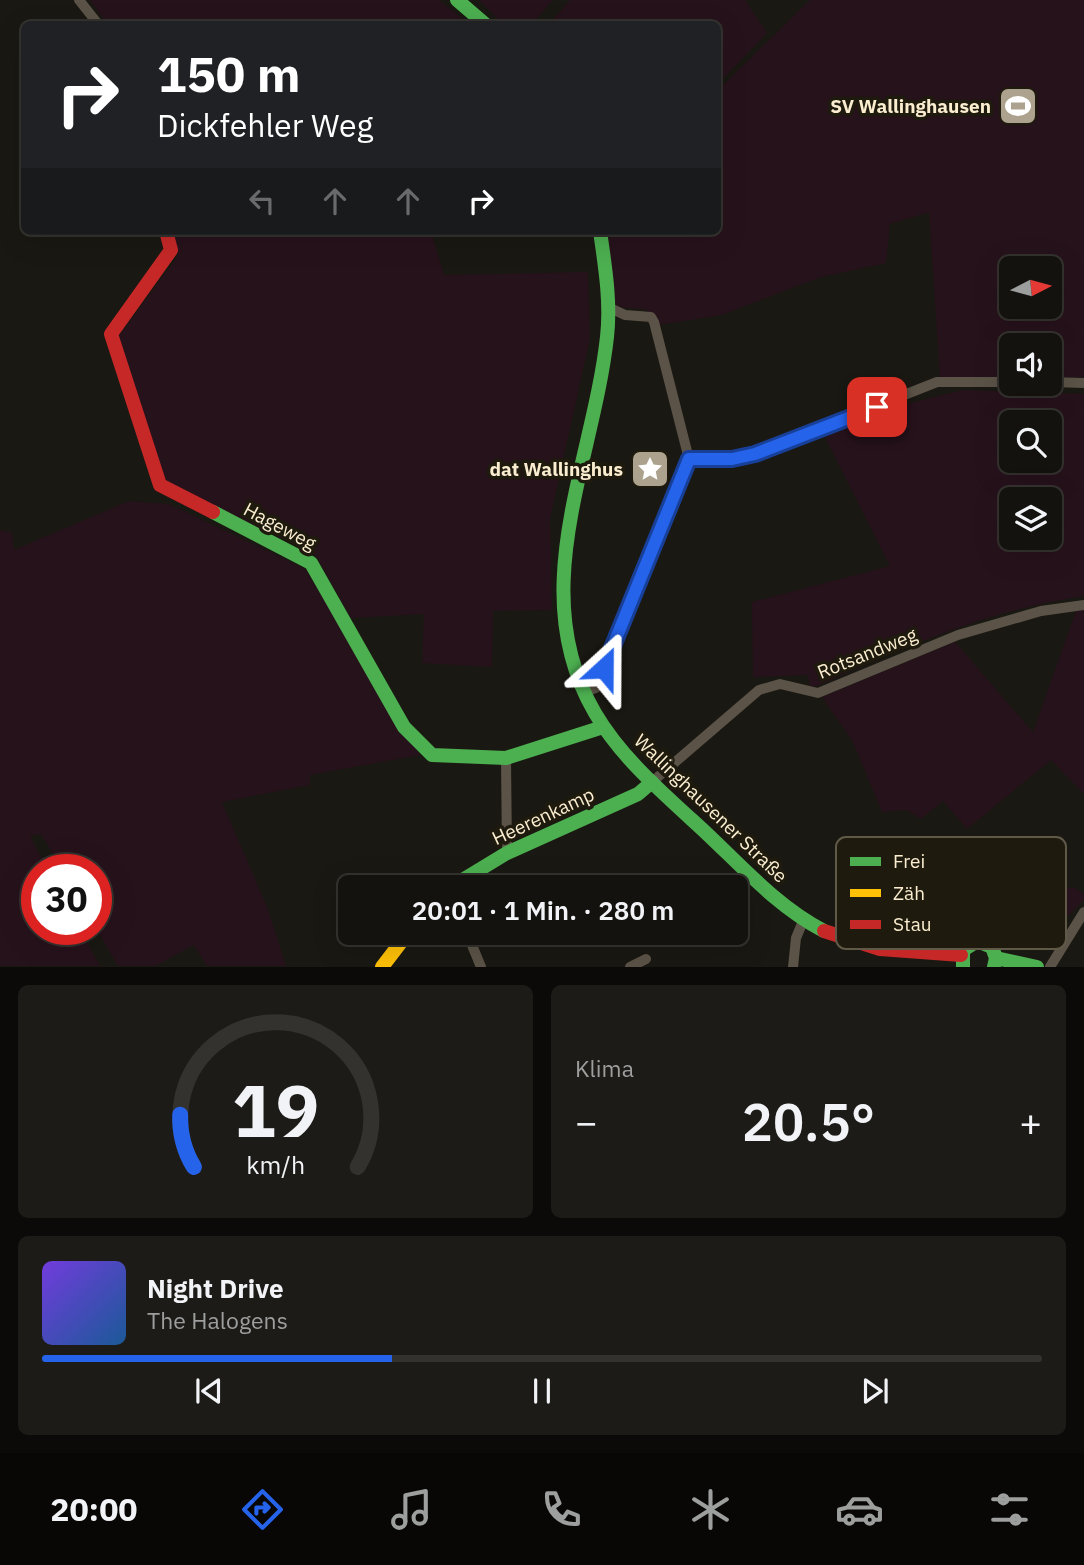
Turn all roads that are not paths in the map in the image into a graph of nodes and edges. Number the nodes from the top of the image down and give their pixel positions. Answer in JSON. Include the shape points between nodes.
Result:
{"nodes":[{"id":1,"x":79,"y":0,"type":"edge"},
{"id":2,"x":457,"y":0,"type":"edge"},
{"id":3,"x":96,"y":21,"type":"edge"},
{"id":4,"x":482,"y":21,"type":"edge"},
{"id":5,"x":167,"y":235,"type":"edge"},
{"id":6,"x":600,"y":235,"type":"edge"},
{"id":7,"x":608,"y":307,"type":"junction"},
{"id":8,"x":999,"y":382,"type":"edge"},
{"id":9,"x":1062,"y":382,"type":"edge"},
{"id":10,"x":1084,"y":383,"type":"edge"},
{"id":11,"x":689,"y":459,"type":"junction"},
{"id":12,"x":1084,"y":606,"type":"edge"},
{"id":13,"x":583,"y":692,"type":"junction"},
{"id":14,"x":603,"y":727,"type":"junction"},
{"id":15,"x":506,"y":758,"type":"junction"},
{"id":16,"x":652,"y":782,"type":"junction"},
{"id":17,"x":506,"y":853,"type":"junction"},
{"id":18,"x":470,"y":875,"type":"edge"},
{"id":19,"x":1084,"y":912,"type":"edge"},
{"id":20,"x":804,"y":919,"type":"junction"},
{"id":21,"x":836,"y":935,"type":"edge"},
{"id":22,"x":1066,"y":942,"type":"edge"},
{"id":23,"x":399,"y":945,"type":"edge"},
{"id":24,"x":472,"y":945,"type":"edge"},
{"id":25,"x":880,"y":949,"type":"edge"},
{"id":26,"x":1062,"y":949,"type":"edge"},
{"id":27,"x":646,"y":958,"type":"dead end"},
{"id":28,"x":962,"y":961,"type":"edge"},
{"id":29,"x":995,"y":962,"type":"edge"},
{"id":30,"x":382,"y":967,"type":"edge"},
{"id":31,"x":481,"y":967,"type":"edge"},
{"id":32,"x":631,"y":967,"type":"edge"},
{"id":33,"x":793,"y":967,"type":"edge"},
{"id":34,"x":1037,"y":967,"type":"edge"},
{"id":35,"x":1051,"y":967,"type":"edge"}],
"edges":[{"from":1,"to":3,"type":"street"},
{"from":2,"to":4,"type":"street"},
{"from":5,"to":15,"type":"street","name":"Hageweg","via":[[171,250],[111,334],[160,485],[311,563],[404,727],[432,755]]},
{"from":6,"to":7,"type":"street","name":"Wallinghausener Straße"},
{"from":7,"to":11,"type":"street","via":[[625,315],[650,317],[654,322]]},
{"from":7,"to":13,"type":"street","name":"Wallinghausener Straße","via":[[606,339],[567,522],[561,572],[564,625]]},
{"from":8,"to":11,"type":"street","via":[[937,382],[755,454]]},
{"from":9,"to":10,"type":"street"},
{"from":11,"to":13,"type":"street","via":[[596,688]]},
{"from":12,"to":16,"type":"street","name":"Rotsandweg","via":[[1041,611],[958,635],[818,692],[768,686]]},
{"from":13,"to":14,"type":"street","name":"Wallinghausener Straße"},
{"from":14,"to":15,"type":"street","name":"Hageweg"},
{"from":14,"to":16,"type":"street","name":"Wallinghausener Straße"},
{"from":15,"to":17,"type":"street"},
{"from":16,"to":17,"type":"street","name":"Heerenkamp","via":[[638,794]]},
{"from":16,"to":20,"type":"street","name":"Wallinghausener Straße"},
{"from":17,"to":18,"type":"street","name":"Heerenkamp"},
{"from":19,"to":22,"type":"street"},
{"from":20,"to":21,"type":"street","name":"Wallinghausener Straße"},
{"from":20,"to":33,"type":"street","via":[[796,938]]},
{"from":23,"to":30,"type":"street"},
{"from":24,"to":31,"type":"street"},
{"from":25,"to":28,"type":"street","name":"Wallinghausener Straße"},
{"from":26,"to":35,"type":"street"},
{"from":27,"to":32,"type":"street"},
{"from":29,"to":34,"type":"street","name":"Wallinghausener Straße"}]}
